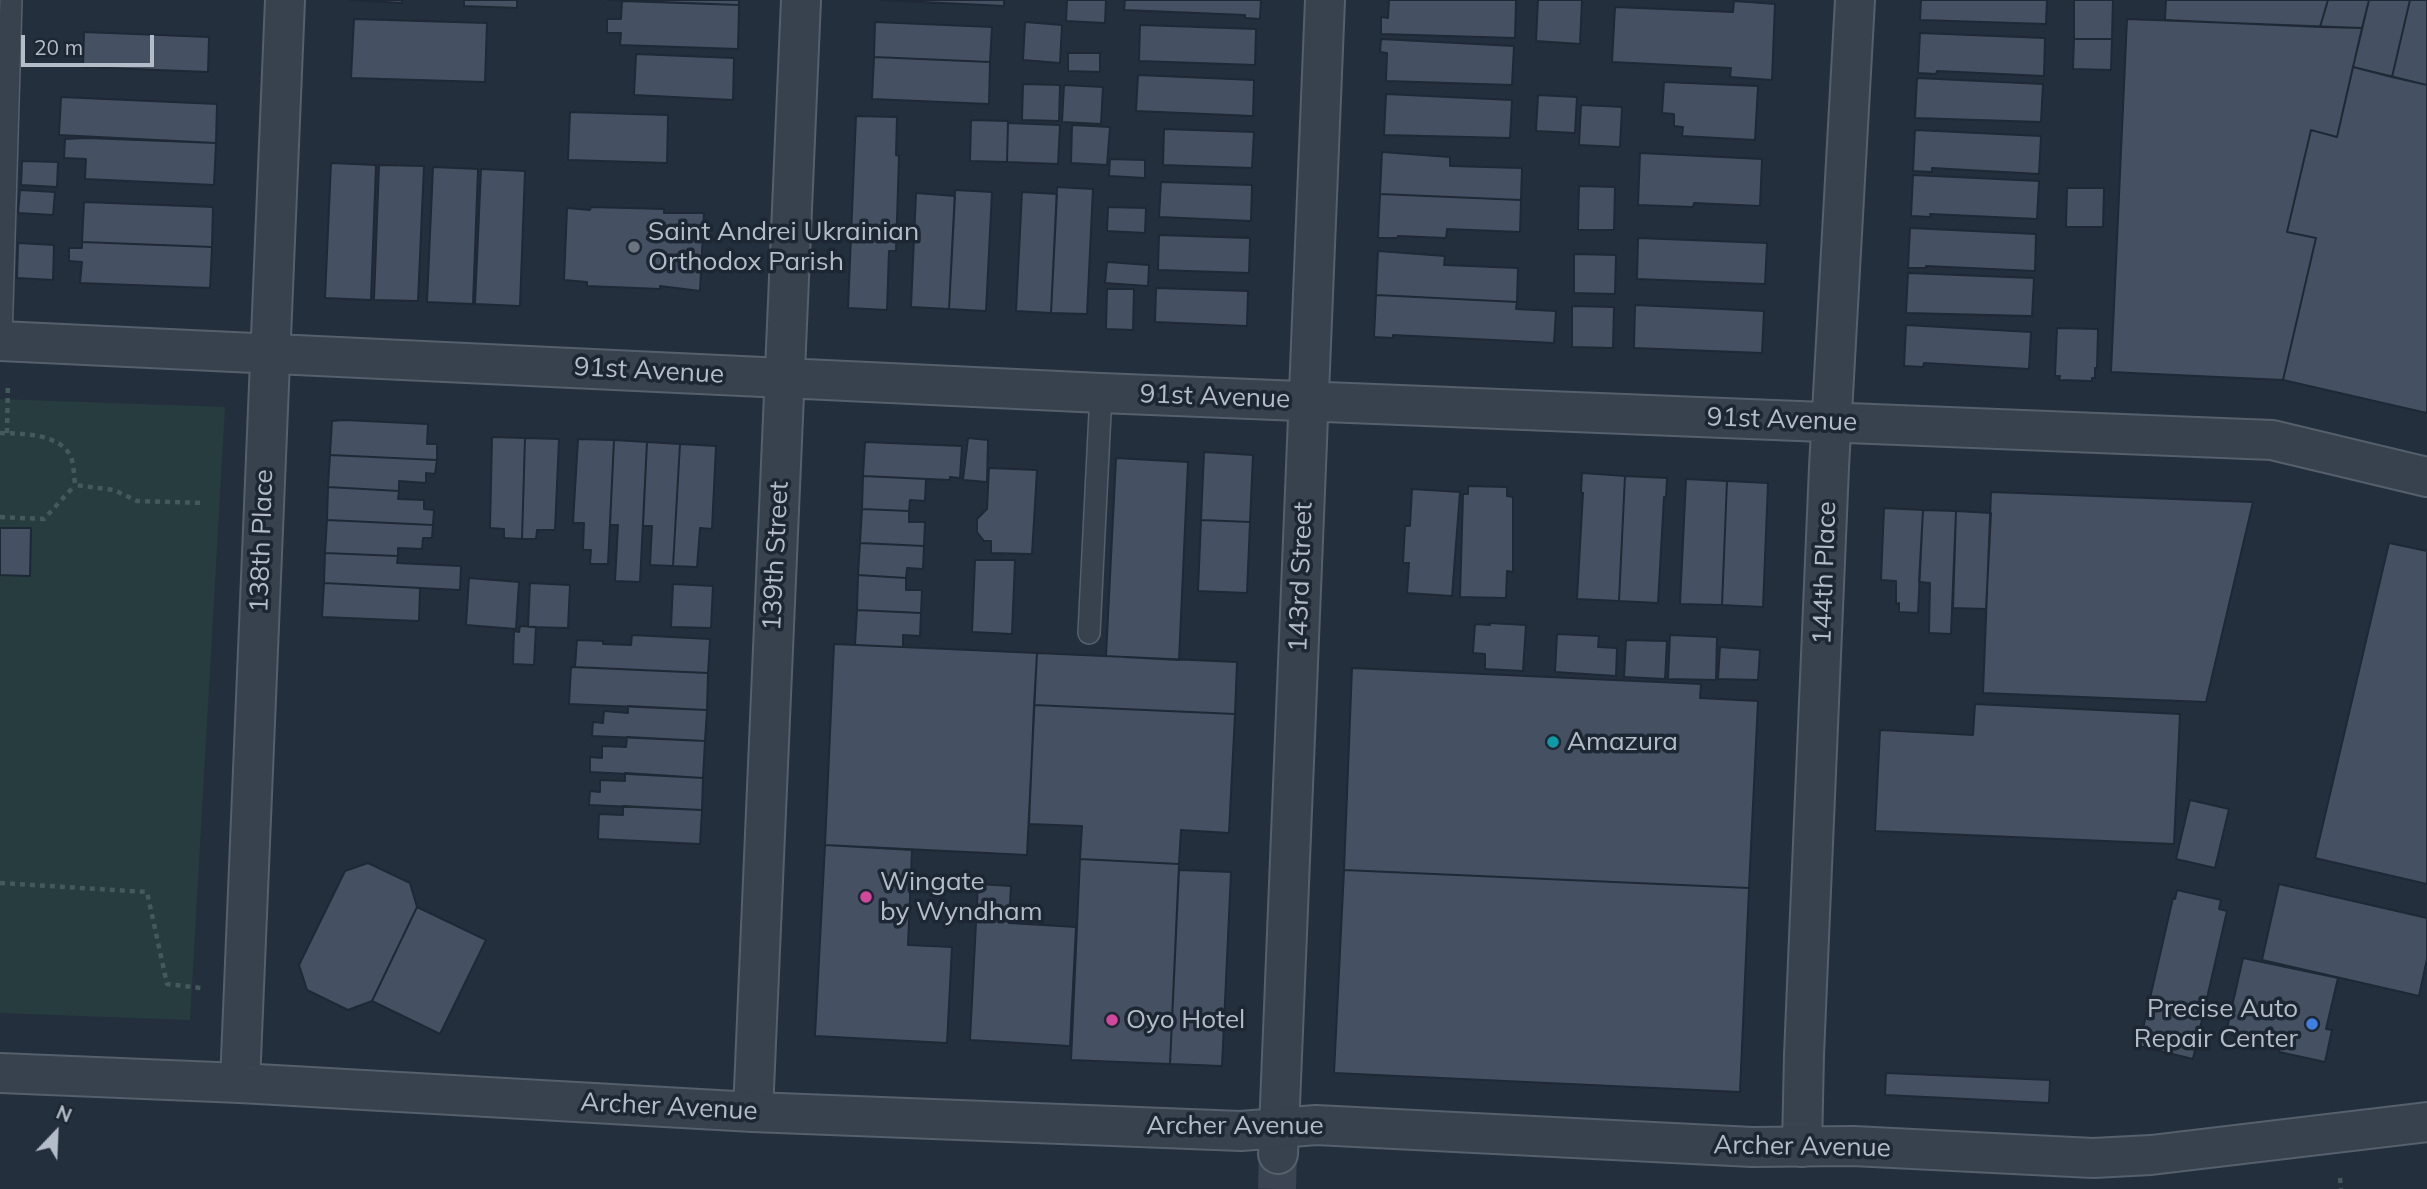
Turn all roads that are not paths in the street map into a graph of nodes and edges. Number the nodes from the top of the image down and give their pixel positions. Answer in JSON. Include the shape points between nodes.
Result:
{"nodes":[{"id":1,"x":10,"y":0,"type":"edge"},
{"id":2,"x":285,"y":0,"type":"edge"},
{"id":3,"x":801,"y":0,"type":"edge"},
{"id":4,"x":1325,"y":0,"type":"edge"},
{"id":5,"x":1856,"y":0,"type":"edge"},
{"id":6,"x":1,"y":341,"type":"edge"},
{"id":7,"x":270,"y":354,"type":"junction"},
{"id":8,"x":784,"y":377,"type":"junction"},
{"id":9,"x":1101,"y":393,"type":"junction"},
{"id":10,"x":1307,"y":401,"type":"junction"},
{"id":11,"x":1832,"y":423,"type":"junction"},
{"id":12,"x":2427,"y":477,"type":"edge"},
{"id":13,"x":1089,"y":633,"type":"dead end"},
{"id":14,"x":0,"y":1073,"type":"edge"},
{"id":15,"x":240,"y":1083,"type":"junction"},
{"id":16,"x":753,"y":1112,"type":"junction"},
{"id":17,"x":2427,"y":1122,"type":"edge"},
{"id":18,"x":1279,"y":1141,"type":"junction"},
{"id":19,"x":1802,"y":1147,"type":"junction"}],
"edges":[{"from":1,"to":6,"type":"lane"},
{"from":2,"to":7,"type":"street","name":"138th Place"},
{"from":3,"to":8,"type":"street","name":"139th Street"},
{"from":4,"to":10,"type":"street","name":"143rd Street"},
{"from":5,"to":11,"type":"street","name":"144th Place"},
{"from":6,"to":7,"type":"street","name":"91st Avenue"},
{"from":7,"to":8,"type":"street","name":"91st Avenue"},
{"from":7,"to":15,"type":"street","name":"138th Place"},
{"from":8,"to":9,"type":"street","name":"91st Avenue"},
{"from":8,"to":16,"type":"street","name":"139th Street"},
{"from":9,"to":10,"type":"street","name":"91st Avenue"},
{"from":9,"to":13,"type":"lane"},
{"from":10,"to":11,"type":"street","name":"91st Avenue"},
{"from":10,"to":18,"type":"street","name":"143rd Street"},
{"from":11,"to":12,"type":"street","name":"91st Avenue","via":[[2272,440]]},
{"from":11,"to":19,"type":"street","name":"144th Place"},
{"from":14,"to":15,"type":"street","name":"Archer Avenue"},
{"from":15,"to":16,"type":"street","name":"Archer Avenue"},
{"from":16,"to":18,"type":"street","name":"Archer Avenue","via":[[1241,1131]]},
{"from":17,"to":19,"type":"street","name":"Archer Avenue","via":[[2122,1158]]},
{"from":18,"to":19,"type":"street","name":"Archer Avenue","via":[[1316,1125]]}]}
